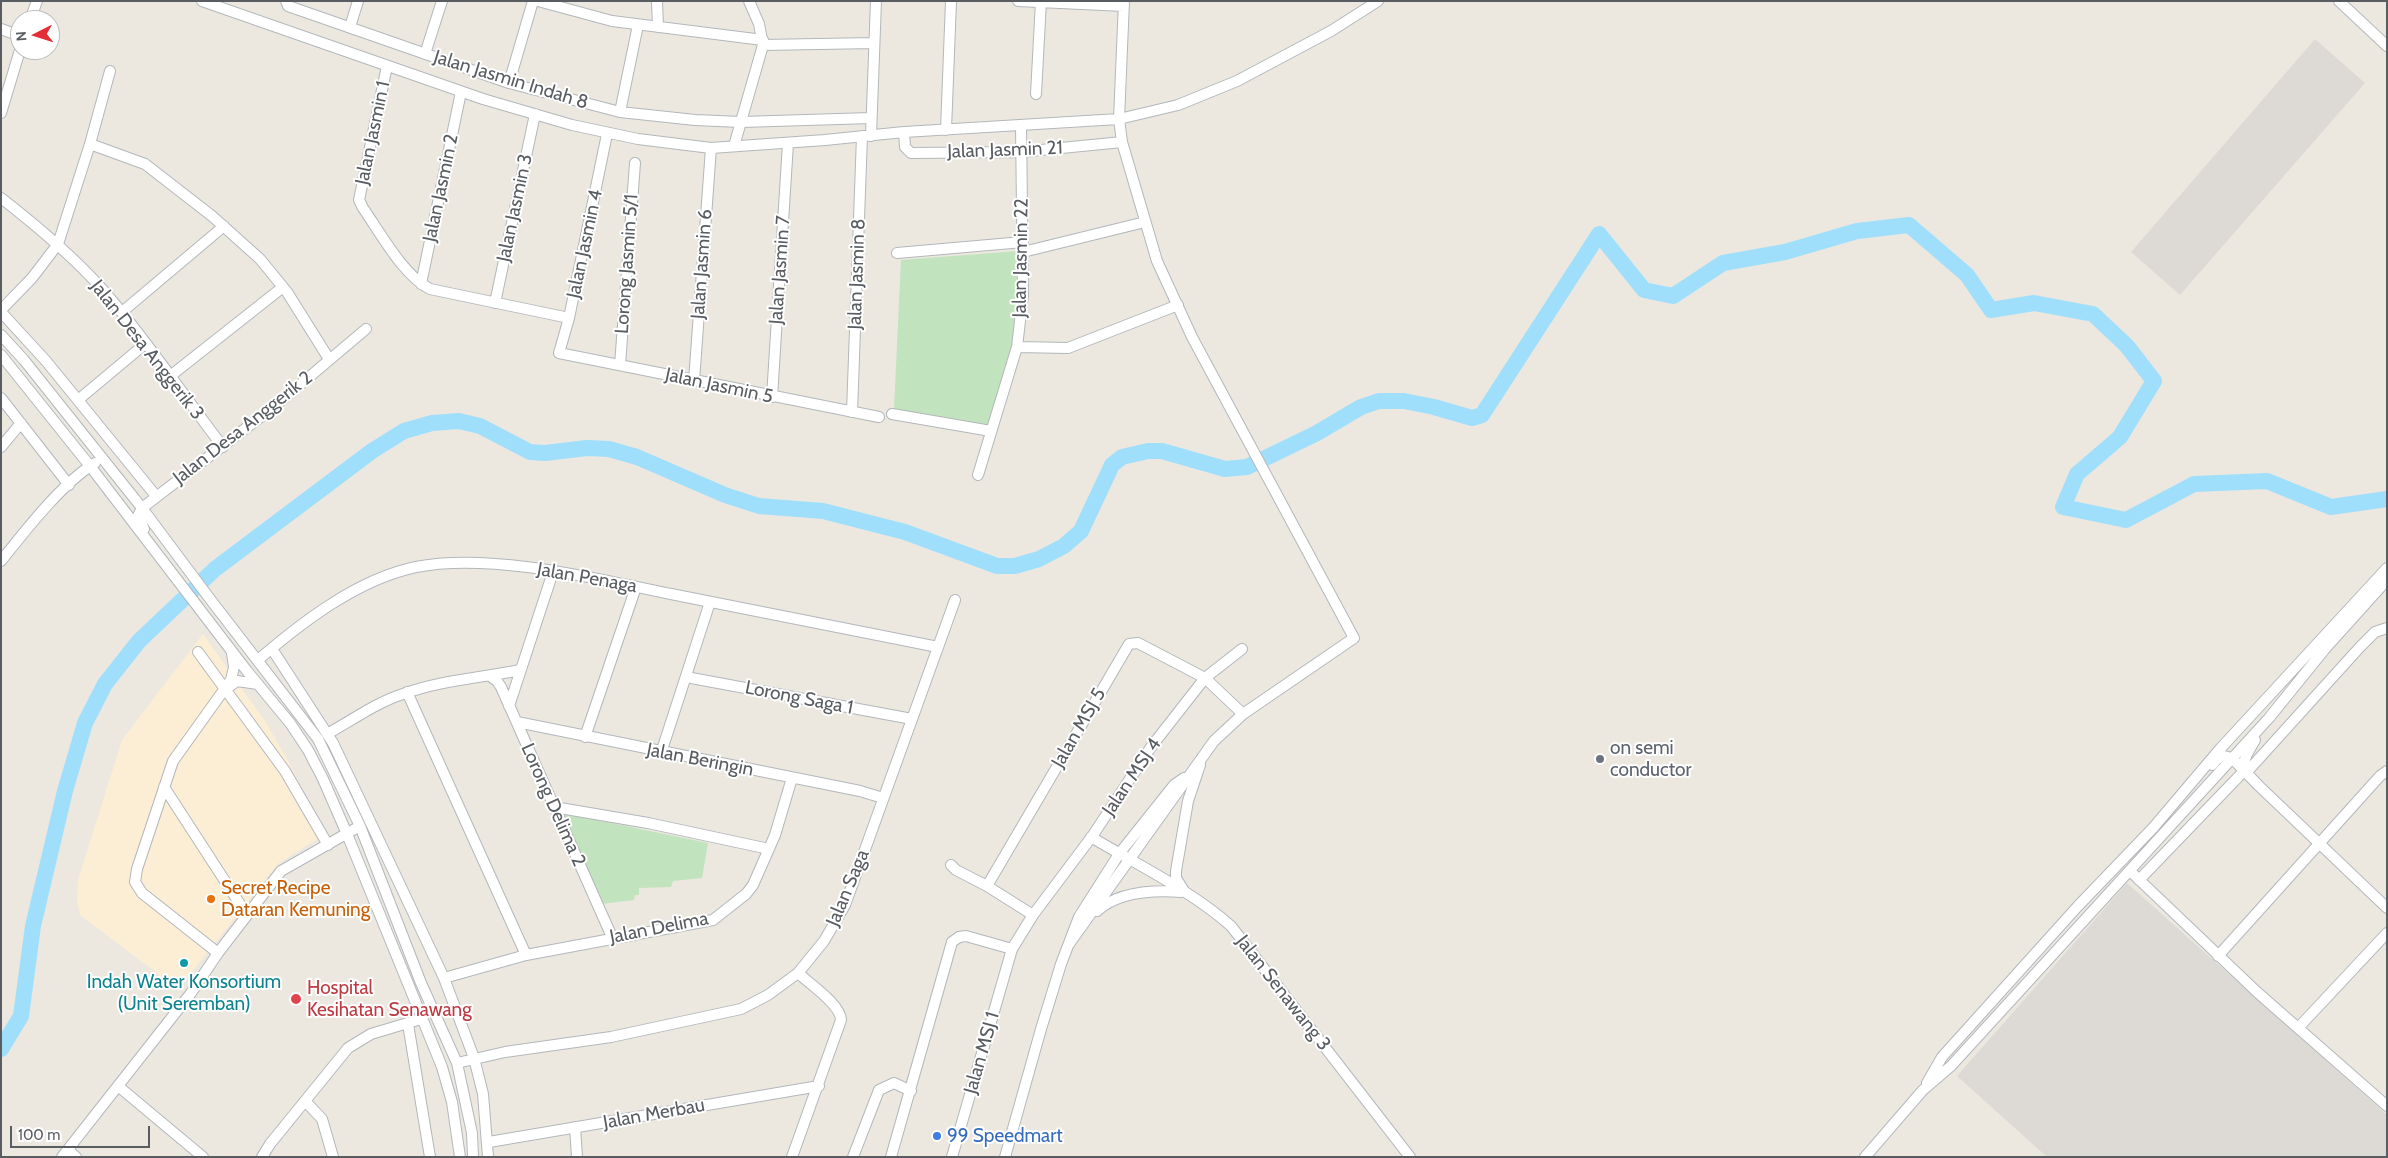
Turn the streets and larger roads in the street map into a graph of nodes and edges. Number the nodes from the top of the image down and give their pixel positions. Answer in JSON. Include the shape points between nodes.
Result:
{"nodes":[{"id":1,"x":358,"y":1,"type":"edge"},
{"id":2,"x":442,"y":1,"type":"edge"},
{"id":3,"x":533,"y":1,"type":"edge"},
{"id":4,"x":538,"y":1,"type":"edge"},
{"id":5,"x":657,"y":1,"type":"edge"},
{"id":6,"x":749,"y":1,"type":"edge"},
{"id":7,"x":876,"y":1,"type":"edge"},
{"id":8,"x":952,"y":1,"type":"edge"},
{"id":9,"x":1018,"y":1,"type":"edge"},
{"id":10,"x":2339,"y":1,"type":"edge"},
{"id":11,"x":207,"y":2,"type":"edge"},
{"id":12,"x":1041,"y":2,"type":"edge"},
{"id":13,"x":1377,"y":2,"type":"edge"},
{"id":14,"x":287,"y":3,"type":"edge"},
{"id":15,"x":1124,"y":4,"type":"edge"},
{"id":16,"x":638,"y":25,"type":"junction"},
{"id":17,"x":350,"y":27,"type":"junction"},
{"id":18,"x":658,"y":27,"type":"junction"},
{"id":19,"x":763,"y":42,"type":"junction"},
{"id":20,"x":874,"y":43,"type":"junction"},
{"id":21,"x":2387,"y":46,"type":"edge"},
{"id":22,"x":425,"y":54,"type":"junction"},
{"id":23,"x":17,"y":60,"type":"edge"},
{"id":24,"x":387,"y":66,"type":"junction"},
{"id":25,"x":110,"y":71,"type":"dead end"},
{"id":26,"x":508,"y":83,"type":"junction"},
{"id":27,"x":461,"y":92,"type":"junction"},
{"id":28,"x":1036,"y":94,"type":"dead end"},
{"id":29,"x":620,"y":112,"type":"junction"},
{"id":30,"x":1,"y":113,"type":"edge"},
{"id":31,"x":534,"y":114,"type":"junction"},
{"id":32,"x":871,"y":118,"type":"junction"},
{"id":33,"x":1119,"y":120,"type":"junction"},
{"id":34,"x":741,"y":122,"type":"junction"},
{"id":35,"x":1021,"y":125,"type":"junction"},
{"id":36,"x":946,"y":130,"type":"junction"},
{"id":37,"x":904,"y":132,"type":"junction"},
{"id":38,"x":607,"y":134,"type":"junction"},
{"id":39,"x":866,"y":136,"type":"junction"},
{"id":40,"x":1122,"y":142,"type":"junction"},
{"id":41,"x":788,"y":143,"type":"junction"},
{"id":42,"x":90,"y":144,"type":"junction"},
{"id":43,"x":734,"y":146,"type":"junction"},
{"id":44,"x":711,"y":148,"type":"junction"},
{"id":45,"x":1021,"y":152,"type":"junction"},
{"id":46,"x":634,"y":163,"type":"dead end"},
{"id":47,"x":1,"y":198,"type":"edge"},
{"id":48,"x":1145,"y":222,"type":"junction"},
{"id":49,"x":224,"y":226,"type":"junction"},
{"id":50,"x":58,"y":244,"type":"junction"},
{"id":51,"x":1023,"y":247,"type":"junction"},
{"id":52,"x":897,"y":253,"type":"dead end"},
{"id":53,"x":421,"y":284,"type":"junction"},
{"id":54,"x":283,"y":287,"type":"junction"},
{"id":55,"x":495,"y":302,"type":"junction"},
{"id":56,"x":1178,"y":305,"type":"junction"},
{"id":57,"x":1,"y":311,"type":"edge"},
{"id":58,"x":122,"y":312,"type":"junction"},
{"id":59,"x":570,"y":318,"type":"junction"},
{"id":60,"x":366,"y":329,"type":"dead end"},
{"id":61,"x":1,"y":335,"type":"edge"},
{"id":62,"x":145,"y":344,"type":"junction"},
{"id":63,"x":1017,"y":347,"type":"junction"},
{"id":64,"x":560,"y":353,"type":"joint"},
{"id":65,"x":1,"y":355,"type":"edge"},
{"id":66,"x":329,"y":359,"type":"junction"},
{"id":67,"x":620,"y":365,"type":"junction"},
{"id":68,"x":169,"y":376,"type":"junction"},
{"id":69,"x":694,"y":381,"type":"junction"},
{"id":70,"x":772,"y":397,"type":"junction"},
{"id":71,"x":1,"y":398,"type":"edge"},
{"id":72,"x":78,"y":400,"type":"junction"},
{"id":73,"x":852,"y":412,"type":"junction"},
{"id":74,"x":892,"y":414,"type":"dead end"},
{"id":75,"x":879,"y":417,"type":"dead end"},
{"id":76,"x":21,"y":423,"type":"junction"},
{"id":77,"x":991,"y":431,"type":"junction"},
{"id":78,"x":1,"y":447,"type":"edge"},
{"id":79,"x":223,"y":447,"type":"junction"},
{"id":80,"x":102,"y":459,"type":"junction"},
{"id":81,"x":90,"y":466,"type":"junction"},
{"id":82,"x":978,"y":475,"type":"dead end"},
{"id":83,"x":69,"y":485,"type":"junction"},
{"id":84,"x":156,"y":496,"type":"junction"},
{"id":85,"x":142,"y":508,"type":"junction"},
{"id":86,"x":1,"y":561,"type":"edge"},
{"id":87,"x":2387,"y":568,"type":"edge"},
{"id":88,"x":553,"y":572,"type":"junction"},
{"id":89,"x":2387,"y":580,"type":"edge"},
{"id":90,"x":178,"y":582,"type":"junction"},
{"id":91,"x":636,"y":587,"type":"junction"},
{"id":92,"x":955,"y":600,"type":"dead end"},
{"id":93,"x":710,"y":602,"type":"junction"},
{"id":94,"x":2387,"y":628,"type":"edge"},
{"id":95,"x":938,"y":647,"type":"junction"},
{"id":96,"x":272,"y":649,"type":"junction"},
{"id":97,"x":1242,"y":649,"type":"dead end"},
{"id":98,"x":232,"y":651,"type":"junction"},
{"id":99,"x":198,"y":652,"type":"dead end"},
{"id":100,"x":258,"y":660,"type":"junction"},
{"id":101,"x":520,"y":670,"type":"junction"},
{"id":102,"x":2294,"y":670,"type":"junction"},
{"id":103,"x":490,"y":676,"type":"junction"},
{"id":104,"x":686,"y":676,"type":"junction"},
{"id":105,"x":1205,"y":678,"type":"junction"},
{"id":106,"x":258,"y":684,"type":"junction"},
{"id":107,"x":226,"y":689,"type":"junction"},
{"id":108,"x":407,"y":692,"type":"junction"},
{"id":109,"x":509,"y":706,"type":"junction"},
{"id":110,"x":1243,"y":714,"type":"junction"},
{"id":111,"x":2270,"y":718,"type":"junction"},
{"id":112,"x":912,"y":719,"type":"junction"},
{"id":113,"x":517,"y":722,"type":"junction"},
{"id":114,"x":327,"y":734,"type":"junction"},
{"id":115,"x":585,"y":736,"type":"junction"},
{"id":116,"x":1214,"y":740,"type":"junction"},
{"id":117,"x":661,"y":753,"type":"junction"},
{"id":118,"x":2232,"y":758,"type":"junction"},
{"id":119,"x":2244,"y":771,"type":"junction"},
{"id":120,"x":2387,"y":771,"type":"edge"},
{"id":121,"x":1190,"y":772,"type":"junction"},
{"id":122,"x":792,"y":778,"type":"junction"},
{"id":123,"x":164,"y":787,"type":"junction"},
{"id":124,"x":2200,"y":795,"type":"junction"},
{"id":125,"x":883,"y":798,"type":"junction"},
{"id":126,"x":554,"y":807,"type":"junction"},
{"id":127,"x":360,"y":826,"type":"junction"},
{"id":128,"x":2153,"y":828,"type":"junction"},
{"id":129,"x":347,"y":834,"type":"junction"},
{"id":130,"x":1091,"y":838,"type":"junction"},
{"id":131,"x":328,"y":844,"type":"junction"},
{"id":132,"x":2319,"y":844,"type":"junction"},
{"id":133,"x":768,"y":848,"type":"junction"},
{"id":134,"x":1119,"y":854,"type":"junction"},
{"id":135,"x":1130,"y":860,"type":"junction"},
{"id":136,"x":951,"y":865,"type":"dead end"},
{"id":137,"x":2130,"y":871,"type":"junction"},
{"id":138,"x":2139,"y":880,"type":"junction"},
{"id":139,"x":987,"y":886,"type":"junction"},
{"id":140,"x":1184,"y":892,"type":"junction"},
{"id":141,"x":2387,"y":908,"type":"edge"},
{"id":142,"x":247,"y":915,"type":"junction"},
{"id":143,"x":1032,"y":915,"type":"junction"},
{"id":144,"x":1085,"y":922,"type":"junction"},
{"id":145,"x":2387,"y":933,"type":"edge"},
{"id":146,"x":612,"y":937,"type":"junction"},
{"id":147,"x":1069,"y":944,"type":"junction"},
{"id":148,"x":1012,"y":949,"type":"junction"},
{"id":149,"x":218,"y":953,"type":"junction"},
{"id":150,"x":526,"y":955,"type":"junction"},
{"id":151,"x":2218,"y":956,"type":"junction"},
{"id":152,"x":798,"y":973,"type":"junction"},
{"id":153,"x":444,"y":978,"type":"junction"},
{"id":154,"x":421,"y":1019,"type":"junction"},
{"id":155,"x":408,"y":1024,"type":"junction"},
{"id":156,"x":2299,"y":1027,"type":"junction"},
{"id":157,"x":474,"y":1058,"type":"junction"},
{"id":158,"x":456,"y":1063,"type":"junction"},
{"id":159,"x":118,"y":1086,"type":"junction"},
{"id":160,"x":818,"y":1086,"type":"junction"},
{"id":161,"x":1923,"y":1090,"type":"junction"},
{"id":162,"x":911,"y":1091,"type":"junction"},
{"id":163,"x":306,"y":1102,"type":"junction"},
{"id":164,"x":2387,"y":1106,"type":"edge"},
{"id":165,"x":575,"y":1127,"type":"junction"},
{"id":166,"x":488,"y":1142,"type":"junction"},
{"id":167,"x":69,"y":1155,"type":"edge"},
{"id":168,"x":203,"y":1157,"type":"edge"},
{"id":169,"x":262,"y":1157,"type":"edge"},
{"id":170,"x":333,"y":1157,"type":"edge"},
{"id":171,"x":430,"y":1157,"type":"edge"},
{"id":172,"x":460,"y":1157,"type":"edge"},
{"id":173,"x":473,"y":1157,"type":"edge"},
{"id":174,"x":488,"y":1157,"type":"edge"},
{"id":175,"x":577,"y":1157,"type":"edge"},
{"id":176,"x":792,"y":1157,"type":"edge"},
{"id":177,"x":853,"y":1157,"type":"edge"},
{"id":178,"x":891,"y":1157,"type":"edge"},
{"id":179,"x":952,"y":1157,"type":"edge"},
{"id":180,"x":1005,"y":1157,"type":"edge"},
{"id":181,"x":1410,"y":1157,"type":"edge"},
{"id":182,"x":1865,"y":1157,"type":"edge"}],
"edges":[{"from":1,"to":17,"type":"street"},
{"from":2,"to":22,"type":"street"},
{"from":3,"to":26,"type":"street"},
{"from":4,"to":16,"type":"street"},
{"from":5,"to":18,"type":"street"},
{"from":6,"to":19,"type":"street"},
{"from":7,"to":20,"type":"street","name":"Jalan Jasmin 8"},
{"from":8,"to":36,"type":"street"},
{"from":9,"to":12,"type":"street"},
{"from":10,"to":21,"type":"street"},
{"from":11,"to":24,"type":"street"},
{"from":12,"to":15,"type":"street"},
{"from":12,"to":28,"type":"street"},
{"from":13,"to":33,"type":"street","via":[[1332,31],[1237,81],[1178,104]]},
{"from":14,"to":17,"type":"street","name":"Jalan Jasmin Indah 8"},
{"from":15,"to":33,"type":"street"},
{"from":16,"to":18,"type":"street"},
{"from":16,"to":29,"type":"street"},
{"from":17,"to":22,"type":"street","name":"Jalan Jasmin Indah 8"},
{"from":18,"to":19,"type":"street"},
{"from":19,"to":20,"type":"street"},
{"from":19,"to":34,"type":"street"},
{"from":20,"to":32,"type":"street","name":"Jalan Jasmin 8"},
{"from":22,"to":26,"type":"street","name":"Jalan Jasmin Indah 8"},
{"from":23,"to":30,"type":"street"},
{"from":24,"to":27,"type":"street"},
{"from":24,"to":53,"type":"street","name":"Jalan Jasmin 1","via":[[360,200],[404,265]]},
{"from":25,"to":42,"type":"street"},
{"from":26,"to":29,"type":"street","name":"Jalan Jasmin Indah 8"},
{"from":27,"to":31,"type":"street"},
{"from":27,"to":53,"type":"street","name":"Jalan Jasmin 2"},
{"from":29,"to":34,"type":"street","name":"Jalan Jasmin Indah 8"},
{"from":31,"to":38,"type":"street"},
{"from":31,"to":55,"type":"street","name":"Jalan Jasmin 3"},
{"from":32,"to":34,"type":"street","name":"Jalan Jasmin Indah 8"},
{"from":32,"to":39,"type":"street","name":"Jalan Jasmin 8"},
{"from":33,"to":35,"type":"street"},
{"from":33,"to":40,"type":"street"},
{"from":34,"to":43,"type":"street"},
{"from":35,"to":36,"type":"street"},
{"from":35,"to":45,"type":"street","name":"Jalan Jasmin 22"},
{"from":36,"to":37,"type":"street"},
{"from":37,"to":39,"type":"street"},
{"from":37,"to":45,"type":"street","name":"Jalan Jasmin 21","via":[[905,147],[911,153]]},
{"from":38,"to":44,"type":"street"},
{"from":38,"to":59,"type":"street","name":"Jalan Jasmin 4"},
{"from":39,"to":41,"type":"street"},
{"from":39,"to":73,"type":"street","name":"Jalan Jasmin 8"},
{"from":40,"to":45,"type":"street","name":"Jalan Jasmin 21"},
{"from":40,"to":48,"type":"street"},
{"from":41,"to":43,"type":"street"},
{"from":41,"to":70,"type":"street","name":"Jalan Jasmin 7"},
{"from":42,"to":49,"type":"street","name":"Jalan Desa Anggerik 2","via":[[145,164]]},
{"from":42,"to":50,"type":"street"},
{"from":43,"to":44,"type":"street"},
{"from":44,"to":69,"type":"street","name":"Jalan Jasmin 6"},
{"from":45,"to":51,"type":"street","name":"Jalan Jasmin 22"},
{"from":46,"to":67,"type":"street","name":"Lorong Jasmin 5/1"},
{"from":47,"to":50,"type":"street","name":"Jalan Desa Anggerik 3"},
{"from":48,"to":51,"type":"street"},
{"from":48,"to":56,"type":"street","via":[[1157,261]]},
{"from":49,"to":54,"type":"street","name":"Jalan Desa Anggerik 2","via":[[260,259]]},
{"from":49,"to":58,"type":"street"},
{"from":50,"to":57,"type":"street"},
{"from":50,"to":58,"type":"street","name":"Jalan Desa Anggerik 3"},
{"from":51,"to":52,"type":"street"},
{"from":51,"to":63,"type":"street","name":"Jalan Jasmin 22","via":[[1023,295]]},
{"from":53,"to":55,"type":"street","via":[[430,289]]},
{"from":54,"to":66,"type":"street","name":"Jalan Desa Anggerik 2"},
{"from":54,"to":68,"type":"street"},
{"from":55,"to":59,"type":"street"},
{"from":56,"to":63,"type":"street","via":[[1068,348]]},
{"from":56,"to":110,"type":"street","via":[[1192,337],[1354,638]]},
{"from":57,"to":72,"type":"street"},
{"from":58,"to":62,"type":"street","name":"Jalan Desa Anggerik 3"},
{"from":59,"to":64,"type":"street","name":"Jalan Jasmin 4"},
{"from":60,"to":66,"type":"street","name":"Jalan Desa Anggerik 2"},
{"from":61,"to":80,"type":"street"},
{"from":62,"to":68,"type":"street","name":"Jalan Desa Anggerik 3"},
{"from":62,"to":72,"type":"street"},
{"from":63,"to":77,"type":"street","name":"Jalan Jasmin 22"},
{"from":64,"to":67,"type":"street","name":"Jalan Jasmin 5"},
{"from":65,"to":81,"type":"street"},
{"from":66,"to":79,"type":"street","name":"Jalan Desa Anggerik 2"},
{"from":67,"to":69,"type":"street","name":"Jalan Jasmin 5"},
{"from":68,"to":79,"type":"street","name":"Jalan Desa Anggerik 3"},
{"from":69,"to":70,"type":"street","name":"Jalan Jasmin 5"},
{"from":70,"to":73,"type":"street","name":"Jalan Jasmin 5"},
{"from":71,"to":76,"type":"street"},
{"from":72,"to":84,"type":"street"},
{"from":73,"to":75,"type":"street","name":"Jalan Jasmin 5"},
{"from":74,"to":77,"type":"street"},
{"from":76,"to":78,"type":"street"},
{"from":76,"to":83,"type":"street"},
{"from":77,"to":82,"type":"street","name":"Jalan Jasmin 22"},
{"from":79,"to":84,"type":"street","name":"Jalan Desa Anggerik 2"},
{"from":80,"to":81,"type":"street"},
{"from":80,"to":85,"type":"street"},
{"from":81,"to":83,"type":"street"},
{"from":81,"to":90,"type":"street"},
{"from":83,"to":86,"type":"street"},
{"from":84,"to":85,"type":"street","name":"Jalan Desa Anggerik 2"},
{"from":85,"to":90,"type":"street","via":[[139,520]]},
{"from":85,"to":100,"type":"street"},
{"from":87,"to":102,"type":"street"},
{"from":88,"to":91,"type":"street","name":"Jalan Penaga"},
{"from":88,"to":96,"type":"street","name":"Jalan Penaga","via":[[476,563],[416,567],[356,590]]},
{"from":88,"to":101,"type":"street"},
{"from":89,"to":111,"type":"street","via":[[2324,650]]},
{"from":90,"to":98,"type":"street"},
{"from":91,"to":93,"type":"street","name":"Jalan Penaga"},
{"from":91,"to":115,"type":"street"},
{"from":92,"to":95,"type":"street","name":"Jalan Saga"},
{"from":93,"to":95,"type":"street","name":"Jalan Penaga"},
{"from":93,"to":104,"type":"street"},
{"from":94,"to":119,"type":"street","via":[[2375,632],[2360,646]]},
{"from":95,"to":112,"type":"street","name":"Jalan Saga"},
{"from":96,"to":100,"type":"street","name":"Jalan Penaga"},
{"from":96,"to":114,"type":"street"},
{"from":97,"to":105,"type":"street","name":"Jalan MSJ 4"},
{"from":98,"to":106,"type":"street"},
{"from":98,"to":107,"type":"street","via":[[233,674]]},
{"from":99,"to":107,"type":"street"},
{"from":100,"to":127,"type":"street","via":[[318,739]]},
{"from":101,"to":103,"type":"street"},
{"from":101,"to":109,"type":"street"},
{"from":102,"to":118,"type":"street","via":[[2234,740]]},
{"from":102,"to":128,"type":"street","via":[[2220,748]]},
{"from":103,"to":108,"type":"street","via":[[439,683]]},
{"from":103,"to":109,"type":"street","name":"Lorong Delima 2","via":[[501,687]]},
{"from":104,"to":112,"type":"street","name":"Lorong Saga 1"},
{"from":104,"to":117,"type":"street"},
{"from":105,"to":110,"type":"street"},
{"from":105,"to":130,"type":"street","name":"Jalan MSJ 4","via":[[1151,747]]},
{"from":105,"to":139,"type":"street","name":"Jalan MSJ 5","via":[[1138,643],[1129,644]]},
{"from":106,"to":107,"type":"street","via":[[237,681]]},
{"from":106,"to":129,"type":"street","via":[[308,750]]},
{"from":107,"to":123,"type":"street","via":[[173,762]]},
{"from":107,"to":131,"type":"street","via":[[284,771]]},
{"from":108,"to":114,"type":"street"},
{"from":108,"to":150,"type":"street"},
{"from":109,"to":113,"type":"street","name":"Lorong Delima 2"},
{"from":110,"to":116,"type":"street"},
{"from":111,"to":118,"type":"street"},
{"from":111,"to":119,"type":"street","via":[[2247,754]]},
{"from":112,"to":125,"type":"street","name":"Jalan Saga"},
{"from":113,"to":115,"type":"street","name":"Jalan Beringin"},
{"from":113,"to":126,"type":"street","name":"Lorong Delima 2"},
{"from":114,"to":153,"type":"street"},
{"from":115,"to":117,"type":"street","name":"Jalan Beringin"},
{"from":116,"to":121,"type":"street"},
{"from":116,"to":140,"type":"street","via":[[1200,766],[1188,801],[1176,871]]},
{"from":117,"to":122,"type":"street","name":"Jalan Beringin"},
{"from":118,"to":119,"type":"street"},
{"from":118,"to":124,"type":"street"},
{"from":118,"to":128,"type":"street","via":[[2224,756],[2217,759]]},
{"from":119,"to":124,"type":"street","via":[[2226,771]]},
{"from":119,"to":132,"type":"street"},
{"from":119,"to":138,"type":"street"},
{"from":120,"to":132,"type":"street"},
{"from":121,"to":134,"type":"street","via":[[1174,786]]},
{"from":121,"to":135,"type":"street"},
{"from":122,"to":125,"type":"street","name":"Jalan Beringin","via":[[860,790]]},
{"from":122,"to":133,"type":"street","name":"Jalan Delima"},
{"from":123,"to":142,"type":"street"},
{"from":123,"to":149,"type":"street","via":[[137,869],[136,882],[142,893]]},
{"from":124,"to":137,"type":"street"},
{"from":125,"to":152,"type":"street","name":"Jalan Saga","via":[[845,905],[824,941]]},
{"from":126,"to":133,"type":"street"},
{"from":126,"to":146,"type":"street","name":"Lorong Delima 2"},
{"from":127,"to":129,"type":"street"},
{"from":127,"to":158,"type":"street"},
{"from":128,"to":161,"type":"street","via":[[1942,1057]]},
{"from":129,"to":131,"type":"street"},
{"from":129,"to":154,"type":"street"},
{"from":130,"to":134,"type":"street","name":"Jalan Senawang 3"},
{"from":130,"to":143,"type":"street","name":"Jalan MSJ 4"},
{"from":131,"to":142,"type":"street","via":[[282,871]]},
{"from":132,"to":141,"type":"street"},
{"from":132,"to":151,"type":"street"},
{"from":133,"to":146,"type":"street","name":"Jalan Delima","via":[[761,871],[746,894],[713,920]]},
{"from":134,"to":135,"type":"street","name":"Jalan Senawang 3"},
{"from":134,"to":147,"type":"street","via":[[1079,917]]},
{"from":135,"to":140,"type":"street","name":"Jalan Senawang 3"},
{"from":135,"to":144,"type":"street"},
{"from":136,"to":139,"type":"street"},
{"from":137,"to":138,"type":"street"},
{"from":137,"to":161,"type":"street","via":[[1951,1066]]},
{"from":138,"to":151,"type":"street"},
{"from":139,"to":143,"type":"street"},
{"from":140,"to":144,"type":"street","via":[[1157,890],[1121,898],[1104,904]]},
{"from":140,"to":181,"type":"street","name":"Jalan Senawang 3","via":[[1231,926]]},
{"from":142,"to":149,"type":"street"},
{"from":143,"to":148,"type":"street","name":"Jalan MSJ 1"},
{"from":144,"to":147,"type":"street"},
{"from":145,"to":156,"type":"street"},
{"from":146,"to":150,"type":"street","name":"Jalan Delima"},
{"from":147,"to":180,"type":"street","via":[[1040,1029]]},
{"from":148,"to":162,"type":"street","via":[[966,936],[952,942]]},
{"from":148,"to":179,"type":"street","name":"Jalan MSJ 1"},
{"from":149,"to":159,"type":"street"},
{"from":150,"to":153,"type":"street","name":"Jalan Delima"},
{"from":151,"to":156,"type":"street"},
{"from":152,"to":157,"type":"street","name":"Jalan Saga","via":[[741,1010],[611,1037]]},
{"from":152,"to":160,"type":"street","via":[[841,1013],[842,1020]]},
{"from":153,"to":157,"type":"street"},
{"from":154,"to":155,"type":"street"},
{"from":154,"to":172,"type":"street","via":[[442,1067],[452,1102]]},
{"from":155,"to":163,"type":"street","via":[[358,1040],[348,1048]]},
{"from":155,"to":171,"type":"street"},
{"from":156,"to":164,"type":"street"},
{"from":157,"to":158,"type":"street","name":"Jalan Saga"},
{"from":157,"to":166,"type":"street","via":[[484,1094]]},
{"from":158,"to":173,"type":"street","via":[[472,1133]]},
{"from":159,"to":167,"type":"street"},
{"from":159,"to":168,"type":"street"},
{"from":160,"to":165,"type":"street","name":"Jalan Merbau"},
{"from":160,"to":176,"type":"street"},
{"from":161,"to":182,"type":"street"},
{"from":162,"to":177,"type":"street","via":[[894,1083],[879,1090]]},
{"from":162,"to":178,"type":"street"},
{"from":163,"to":169,"type":"street"},
{"from":163,"to":170,"type":"street","via":[[322,1119]]},
{"from":165,"to":166,"type":"street","name":"Jalan Merbau"},
{"from":165,"to":175,"type":"street"},
{"from":166,"to":174,"type":"street"}]}
